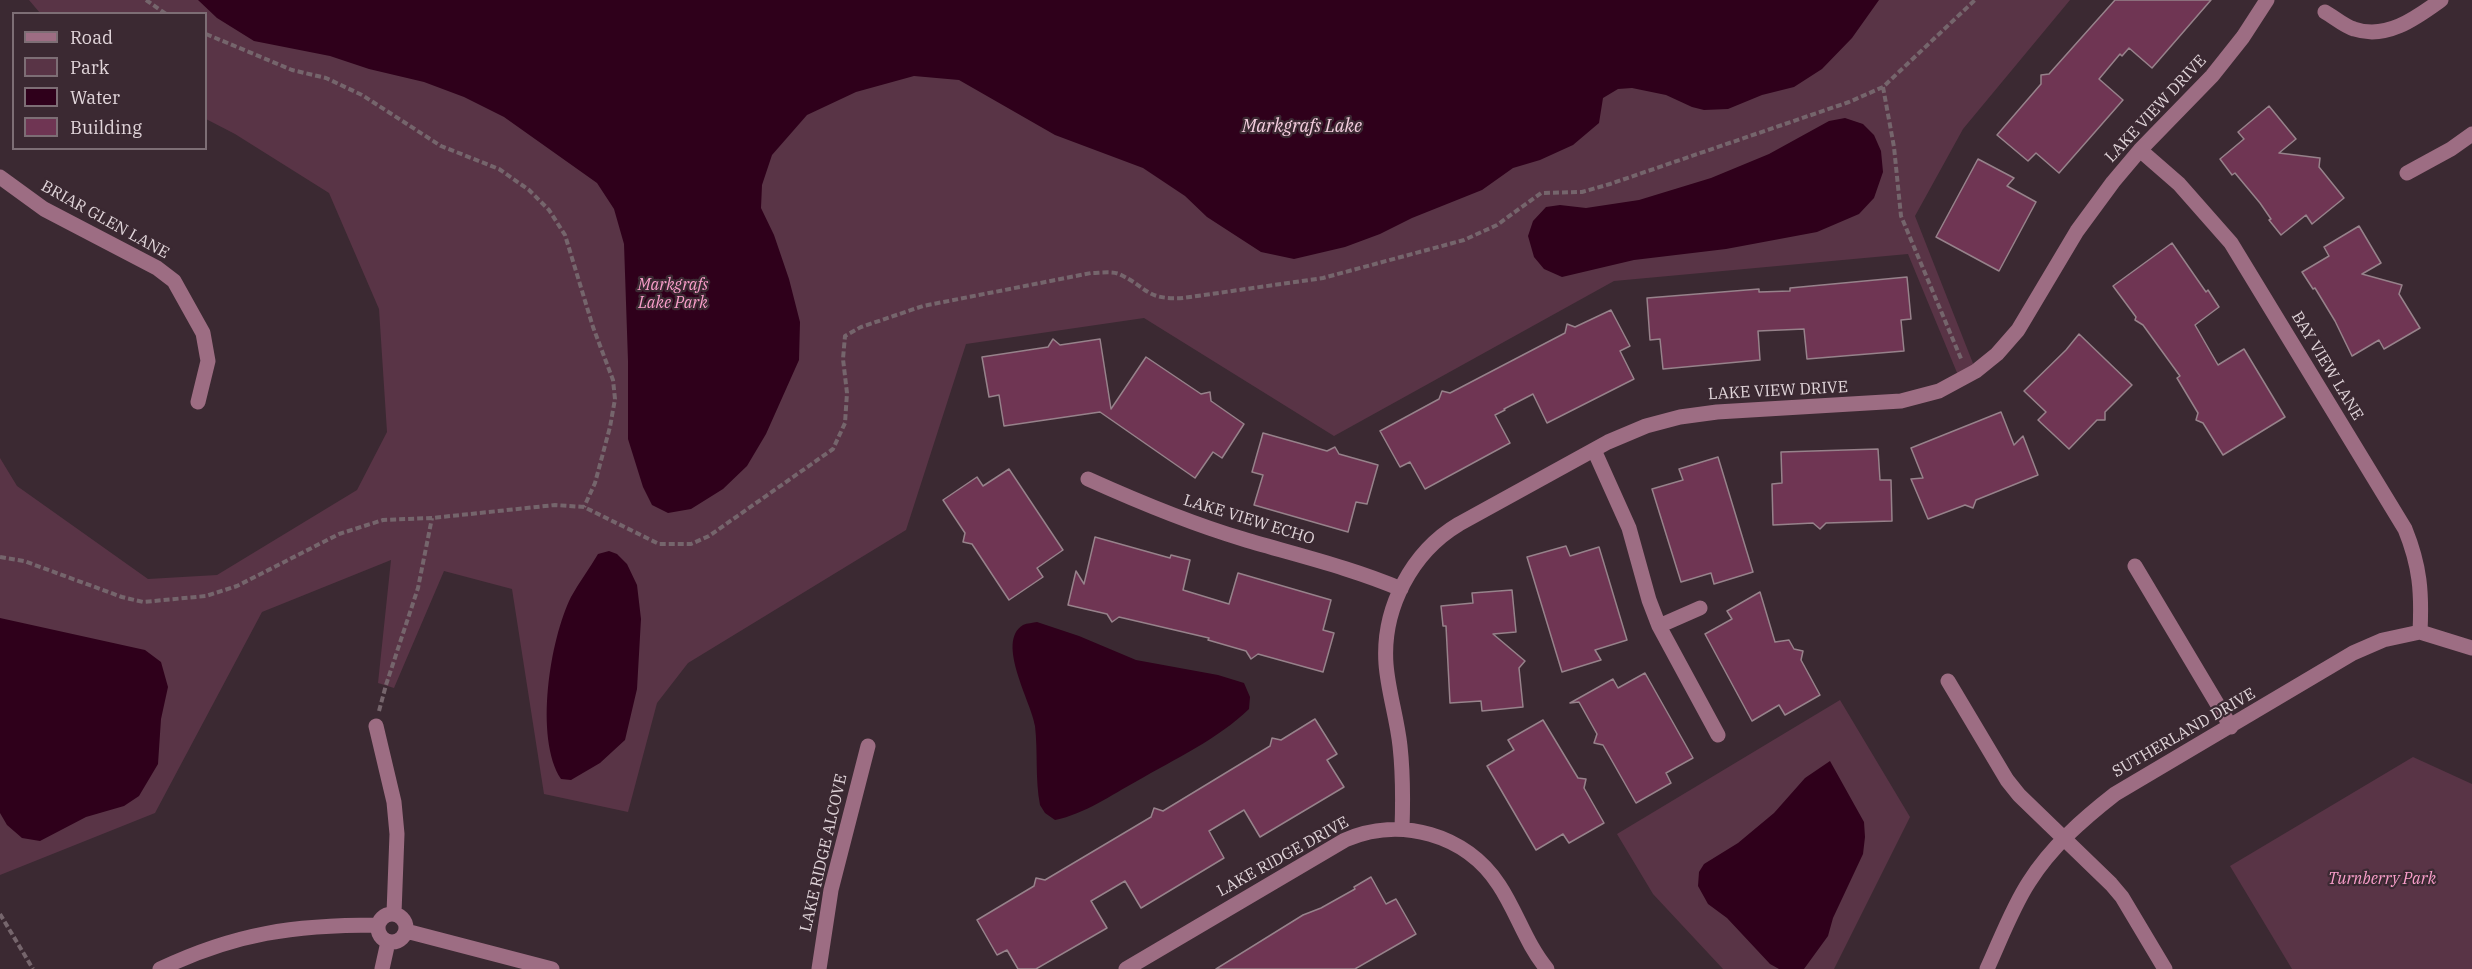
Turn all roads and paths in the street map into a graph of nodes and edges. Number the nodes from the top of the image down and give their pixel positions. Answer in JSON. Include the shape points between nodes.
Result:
{"nodes":[{"id":1,"x":146,"y":0,"type":"edge"},
{"id":2,"x":1975,"y":0,"type":"edge"},
{"id":3,"x":2267,"y":0,"type":"edge"},
{"id":4,"x":2441,"y":0,"type":"edge"},
{"id":5,"x":163,"y":12,"type":"edge"},
{"id":6,"x":2325,"y":12,"type":"dead end"},
{"id":7,"x":207,"y":34,"type":"edge"},
{"id":8,"x":1883,"y":87,"type":"junction"},
{"id":9,"x":2472,"y":134,"type":"edge"},
{"id":10,"x":2140,"y":150,"type":"junction"},
{"id":11,"x":2407,"y":173,"type":"dead end"},
{"id":12,"x":0,"y":177,"type":"edge"},
{"id":13,"x":1968,"y":376,"type":"junction"},
{"id":14,"x":198,"y":402,"type":"dead end"},
{"id":15,"x":1594,"y":450,"type":"junction"},
{"id":16,"x":1088,"y":479,"type":"dead end"},
{"id":17,"x":584,"y":507,"type":"junction"},
{"id":18,"x":432,"y":518,"type":"junction"},
{"id":19,"x":0,"y":557,"type":"edge"},
{"id":20,"x":2135,"y":566,"type":"dead end"},
{"id":21,"x":1401,"y":588,"type":"junction"},
{"id":22,"x":1700,"y":608,"type":"dead end"},
{"id":23,"x":1659,"y":626,"type":"junction"},
{"id":24,"x":2420,"y":632,"type":"junction"},
{"id":25,"x":2472,"y":648,"type":"edge"},
{"id":26,"x":1948,"y":681,"type":"dead end"},
{"id":27,"x":376,"y":726,"type":"joint"},
{"id":28,"x":2231,"y":727,"type":"junction"},
{"id":29,"x":1718,"y":735,"type":"dead end"},
{"id":30,"x":868,"y":746,"type":"dead end"},
{"id":31,"x":1402,"y":829,"type":"junction"},
{"id":32,"x":2065,"y":838,"type":"junction"},
{"id":33,"x":394,"y":913,"type":"junction"},
{"id":34,"x":0,"y":914,"type":"edge"},
{"id":35,"x":377,"y":925,"type":"junction"},
{"id":36,"x":406,"y":931,"type":"junction"},
{"id":37,"x":388,"y":942,"type":"junction"},
{"id":38,"x":33,"y":969,"type":"edge"},
{"id":39,"x":159,"y":969,"type":"edge"},
{"id":40,"x":382,"y":969,"type":"edge"},
{"id":41,"x":552,"y":969,"type":"edge"},
{"id":42,"x":819,"y":969,"type":"edge"},
{"id":43,"x":1126,"y":969,"type":"edge"},
{"id":44,"x":1547,"y":969,"type":"edge"},
{"id":45,"x":1987,"y":969,"type":"edge"},
{"id":46,"x":2165,"y":969,"type":"edge"}],
"edges":[{"from":1,"to":5,"type":"path"},
{"from":2,"to":8,"type":"path"},
{"from":3,"to":10,"type":"street","name":"LAKE VIEW DRIVE","via":[[2218,69]]},
{"from":4,"to":6,"type":"street","via":[[2397,27],[2374,32],[2354,29]]},
{"from":7,"to":17,"type":"path","via":[[362,95],[441,146],[499,169],[549,210],[565,236],[613,380],[615,399],[610,427],[595,483]]},
{"from":8,"to":13,"type":"path","via":[[1901,216]]},
{"from":8,"to":17,"type":"path","via":[[1610,184],[1582,192],[1541,193],[1497,225],[1464,240],[1323,278],[1162,299],[1117,273],[1091,273],[923,306],[845,336],[845,423],[833,449],[709,536],[691,544],[659,544]]},
{"from":9,"to":11,"type":"street"},
{"from":10,"to":13,"type":"street","name":"LAKE VIEW DRIVE","via":[[2077,231],[2018,330],[1989,361]]},
{"from":10,"to":24,"type":"street","name":"BAY VIEW LANE","via":[[2179,184],[2231,243],[2405,529],[2416,556],[2421,584]]},
{"from":12,"to":14,"type":"street","name":"BRIAR GLEN LANE","via":[[44,209],[157,268],[174,281],[203,333],[207,361]]},
{"from":13,"to":15,"type":"street","name":"LAKE VIEW DRIVE","via":[[1939,391],[1901,400],[1692,415],[1638,429]]},
{"from":15,"to":21,"type":"street","name":"LAKE VIEW DRIVE","via":[[1444,533],[1417,562]]},
{"from":15,"to":23,"type":"street","via":[[1625,519]]},
{"from":16,"to":21,"type":"street","name":"LAKE VIEW ECHO","via":[[1204,526]]},
{"from":17,"to":18,"type":"path","via":[[555,505]]},
{"from":18,"to":19,"type":"path","via":[[383,520],[360,526],[237,586],[206,596],[172,600],[143,602],[122,597],[24,561]]},
{"from":18,"to":27,"type":"path","via":[[418,588]]},
{"from":20,"to":28,"type":"street"},
{"from":21,"to":31,"type":"street","name":"LAKE VIEW DRIVE","via":[[1388,627],[1385,662],[1400,746]]},
{"from":22,"to":23,"type":"street"},
{"from":23,"to":29,"type":"street"},
{"from":24,"to":25,"type":"street","name":"SUTHERLAND DRIVE"},
{"from":24,"to":28,"type":"street","name":"SUTHERLAND DRIVE","via":[[2383,640],[2353,653]]},
{"from":26,"to":32,"type":"street","via":[[2007,780]]},
{"from":27,"to":33,"type":"street","via":[[394,802]]},
{"from":28,"to":32,"type":"street","name":"SUTHERLAND DRIVE","via":[[2115,794]]},
{"from":30,"to":42,"type":"street","name":"LAKE RIDGE ALCOVE","via":[[831,890]]},
{"from":31,"to":43,"type":"street","name":"LAKE RIDGE DRIVE","via":[[1370,831],[1345,840]]},
{"from":31,"to":44,"type":"street","name":"LAKE RIDGE DRIVE","via":[[1440,837],[1480,862],[1499,885]]},
{"from":32,"to":45,"type":"street","name":"SUTHERLAND DRIVE","via":[[2027,884]]},
{"from":32,"to":46,"type":"street","via":[[2122,897]]},
{"from":33,"to":35,"type":"street","via":[[384,915]]},
{"from":33,"to":36,"type":"street","via":[[405,921]]},
{"from":34,"to":38,"type":"path"},
{"from":35,"to":37,"type":"street","via":[[379,935]]},
{"from":35,"to":39,"type":"street","via":[[257,933]]},
{"from":36,"to":37,"type":"street","via":[[398,941]]},
{"from":36,"to":41,"type":"street"},
{"from":37,"to":40,"type":"street"}]}
